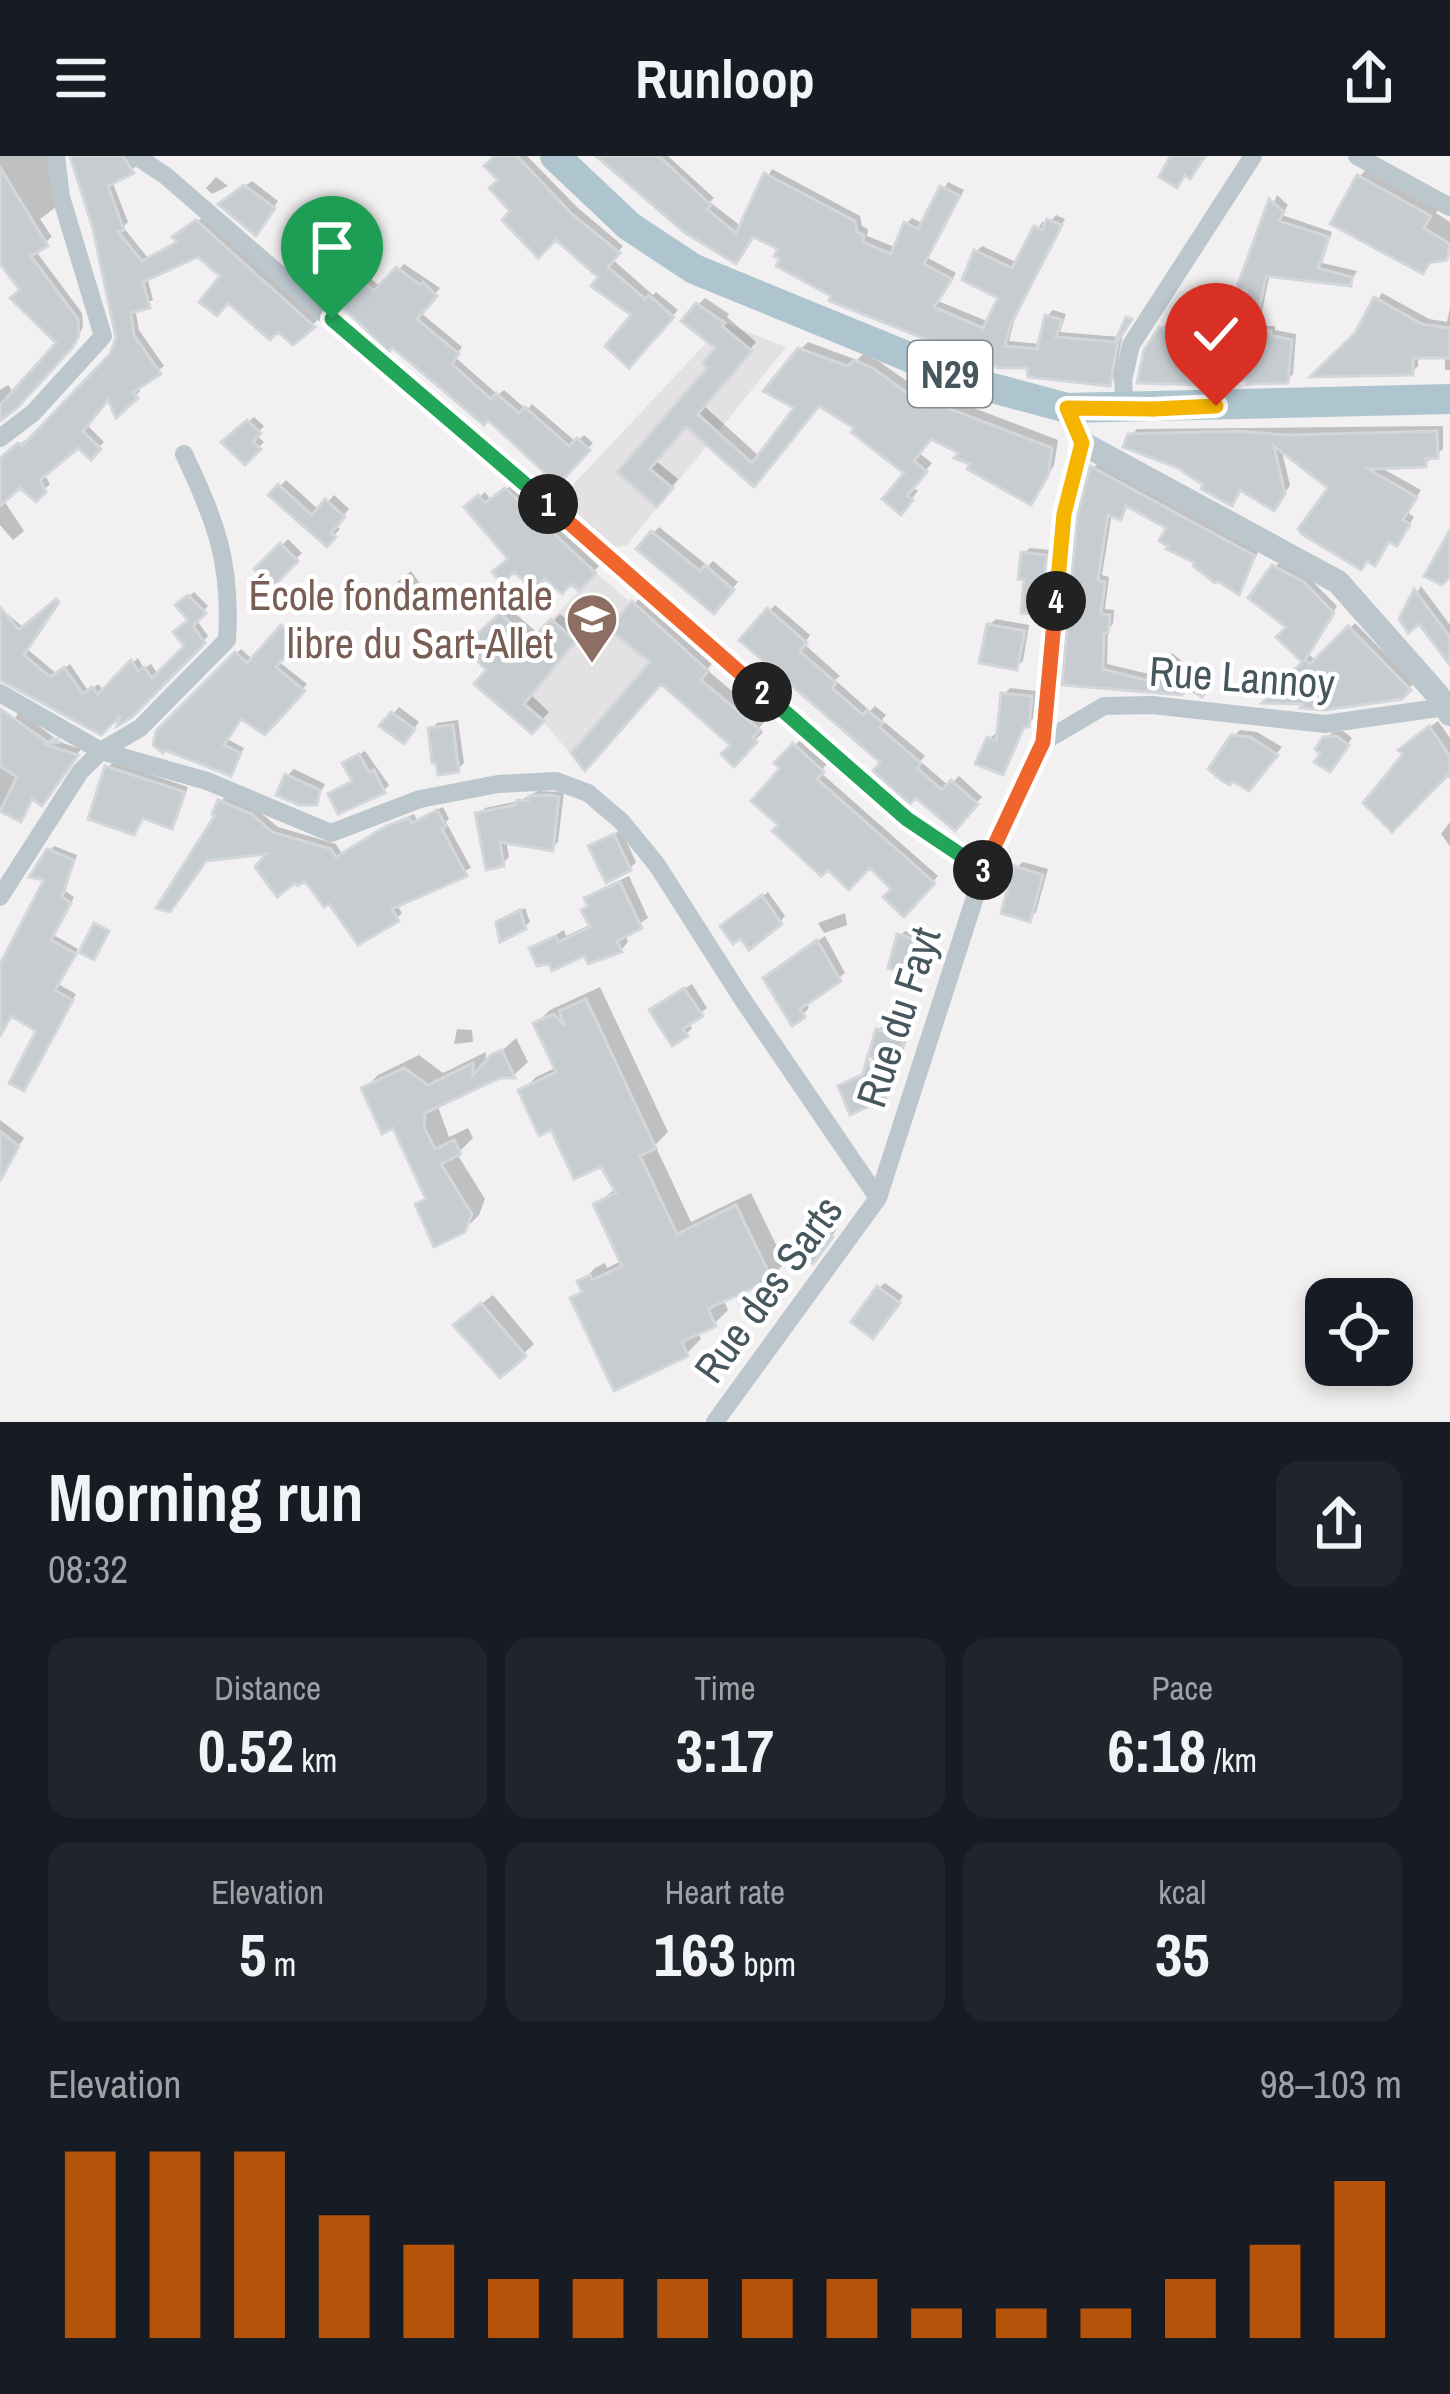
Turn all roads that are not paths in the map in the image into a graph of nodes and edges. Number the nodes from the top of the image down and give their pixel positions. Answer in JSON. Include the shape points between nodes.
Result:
{"nodes":[{"id":1,"x":56,"y":156,"type":"edge"},
{"id":2,"x":136,"y":156,"type":"edge"},
{"id":3,"x":555,"y":156,"type":"edge"},
{"id":4,"x":1253,"y":156,"type":"edge"},
{"id":5,"x":1357,"y":156,"type":"edge"},
{"id":6,"x":1450,"y":207,"type":"edge"},
{"id":7,"x":1450,"y":399,"type":"edge"},
{"id":8,"x":1067,"y":408,"type":"junction"},
{"id":9,"x":1125,"y":410,"type":"junction"},
{"id":10,"x":0,"y":437,"type":"edge"},
{"id":11,"x":1082,"y":443,"type":"junction"},
{"id":12,"x":184,"y":454,"type":"dead end"},
{"id":13,"x":0,"y":693,"type":"edge"},
{"id":14,"x":1448,"y":710,"type":"edge"},
{"id":15,"x":1043,"y":742,"type":"junction"},
{"id":16,"x":101,"y":751,"type":"junction"},
{"id":17,"x":983,"y":871,"type":"junction"},
{"id":18,"x":0,"y":897,"type":"edge"},
{"id":19,"x":878,"y":1198,"type":"junction"},
{"id":20,"x":716,"y":1422,"type":"edge"}],
"edges":[{"from":1,"to":10,"type":"street","via":[[103,336]]},
{"from":2,"to":17,"type":"street","via":[[907,819]]},
{"from":3,"to":8,"type":"main road","number":"N29","via":[[629,226],[694,269],[970,382]]},
{"from":4,"to":9,"type":"street","via":[[1131,345]]},
{"from":5,"to":6,"type":"street"},
{"from":7,"to":9,"type":"main road","number":"N29"},
{"from":8,"to":9,"type":"main road","number":"N29"},
{"from":8,"to":11,"type":"street"},
{"from":11,"to":14,"type":"street","via":[[1338,582]]},
{"from":11,"to":15,"type":"street","name":"Rue du Fayt","via":[[1064,514]]},
{"from":12,"to":16,"type":"street","via":[[219,529],[230,598],[227,640],[140,728]]},
{"from":13,"to":16,"type":"street"},
{"from":14,"to":15,"type":"street","name":"Rue Lannoy","via":[[1325,724],[1105,706]]},
{"from":15,"to":17,"type":"street","name":"Rue du Fayt"},
{"from":16,"to":18,"type":"street"},
{"from":16,"to":19,"type":"street","via":[[207,781],[331,833],[420,799],[498,784],[556,781],[588,793],[657,865]]},
{"from":17,"to":19,"type":"street","name":"Rue du Fayt"},
{"from":19,"to":20,"type":"street","name":"Rue des Sarts"}]}
